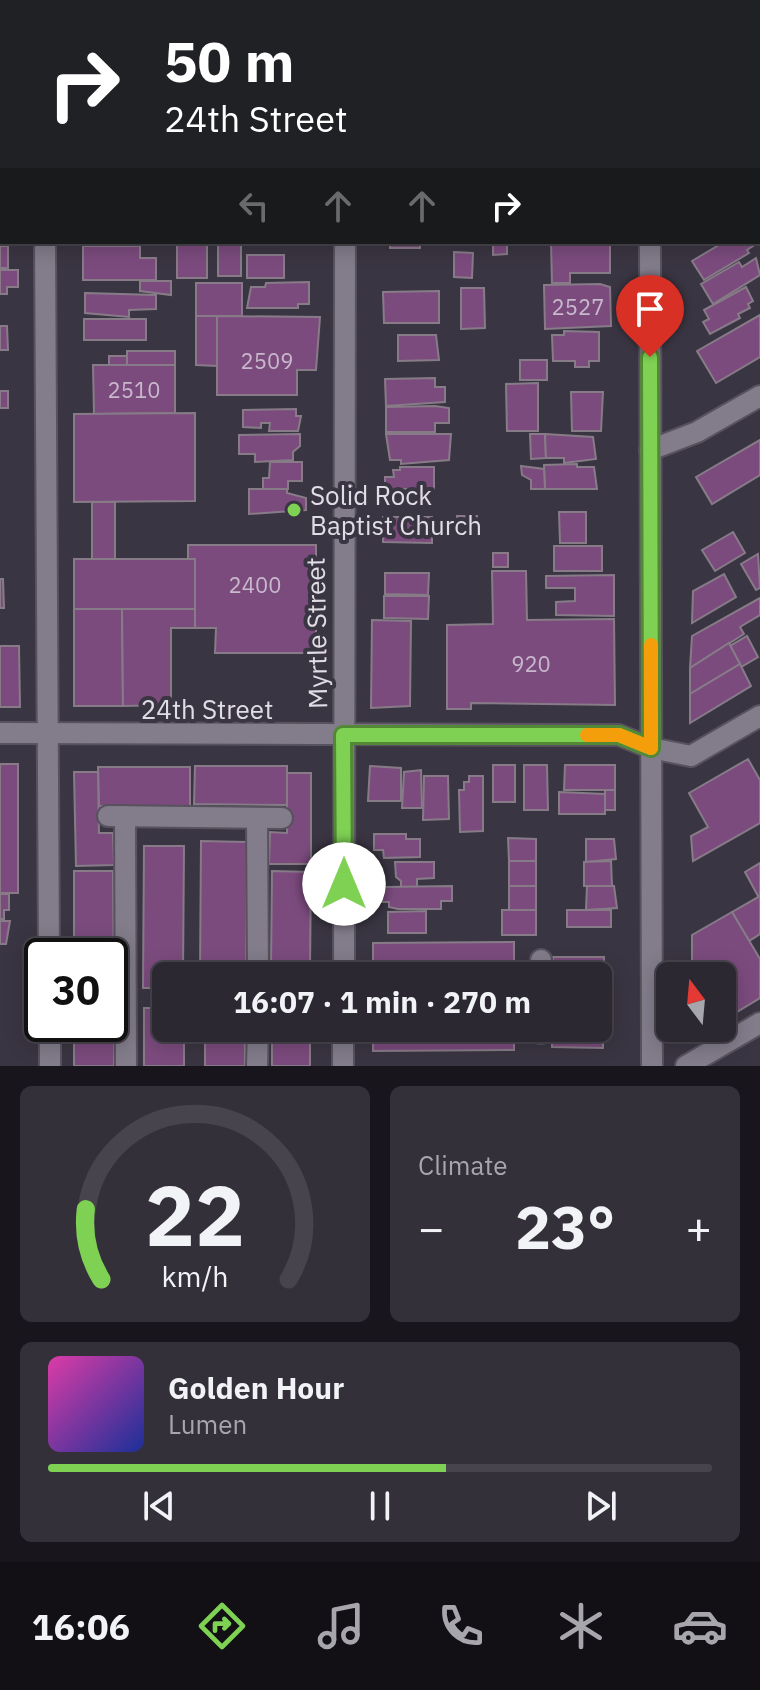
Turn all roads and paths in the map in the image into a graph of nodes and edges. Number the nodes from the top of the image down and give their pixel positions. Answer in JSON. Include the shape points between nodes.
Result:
{"nodes":[{"id":1,"x":45,"y":244,"type":"edge"},
{"id":2,"x":345,"y":244,"type":"edge"},
{"id":3,"x":650,"y":244,"type":"edge"},
{"id":4,"x":760,"y":396,"type":"edge"},
{"id":5,"x":650,"y":450,"type":"junction"},
{"id":6,"x":760,"y":716,"type":"edge"},
{"id":7,"x":46,"y":732,"type":"junction"},
{"id":8,"x":0,"y":733,"type":"edge"},
{"id":9,"x":343,"y":735,"type":"junction"},
{"id":10,"x":651,"y":748,"type":"junction"},
{"id":11,"x":257,"y":818,"type":"junction"},
{"id":12,"x":282,"y":818,"type":"dead end"},
{"id":13,"x":49,"y":938,"type":"edge"},
{"id":14,"x":258,"y":962,"type":"edge"},
{"id":15,"x":344,"y":962,"type":"edge"},
{"id":16,"x":760,"y":1023,"type":"edge"},
{"id":17,"x":50,"y":1042,"type":"edge"},
{"id":18,"x":258,"y":1042,"type":"edge"},
{"id":19,"x":343,"y":1042,"type":"edge"},
{"id":20,"x":50,"y":1066,"type":"edge"},
{"id":21,"x":126,"y":1066,"type":"edge"},
{"id":22,"x":257,"y":1066,"type":"edge"},
{"id":23,"x":343,"y":1066,"type":"edge"},
{"id":24,"x":652,"y":1066,"type":"edge"},
{"id":25,"x":686,"y":1066,"type":"edge"}],
"edges":[{"from":1,"to":7,"type":"street"},
{"from":2,"to":9,"type":"street","name":"Myrtle Street"},
{"from":3,"to":5,"type":"street"},
{"from":4,"to":5,"type":"street","via":[[697,432]]},
{"from":5,"to":10,"type":"street"},
{"from":6,"to":10,"type":"street","name":"24th Street","via":[[691,756]]},
{"from":7,"to":8,"type":"street","name":"24th Street"},
{"from":7,"to":9,"type":"street","name":"24th Street"},
{"from":7,"to":13,"type":"street"},
{"from":9,"to":10,"type":"street","name":"24th Street","via":[[619,735]]},
{"from":9,"to":15,"type":"street","name":"Myrtle Street"},
{"from":10,"to":24,"type":"street"},
{"from":11,"to":12,"type":"street"},
{"from":11,"to":14,"type":"street"},
{"from":11,"to":21,"type":"street","via":[[116,816]]},
{"from":16,"to":25,"type":"street"},
{"from":17,"to":20,"type":"street"},
{"from":18,"to":22,"type":"street"},
{"from":19,"to":23,"type":"street"}]}
